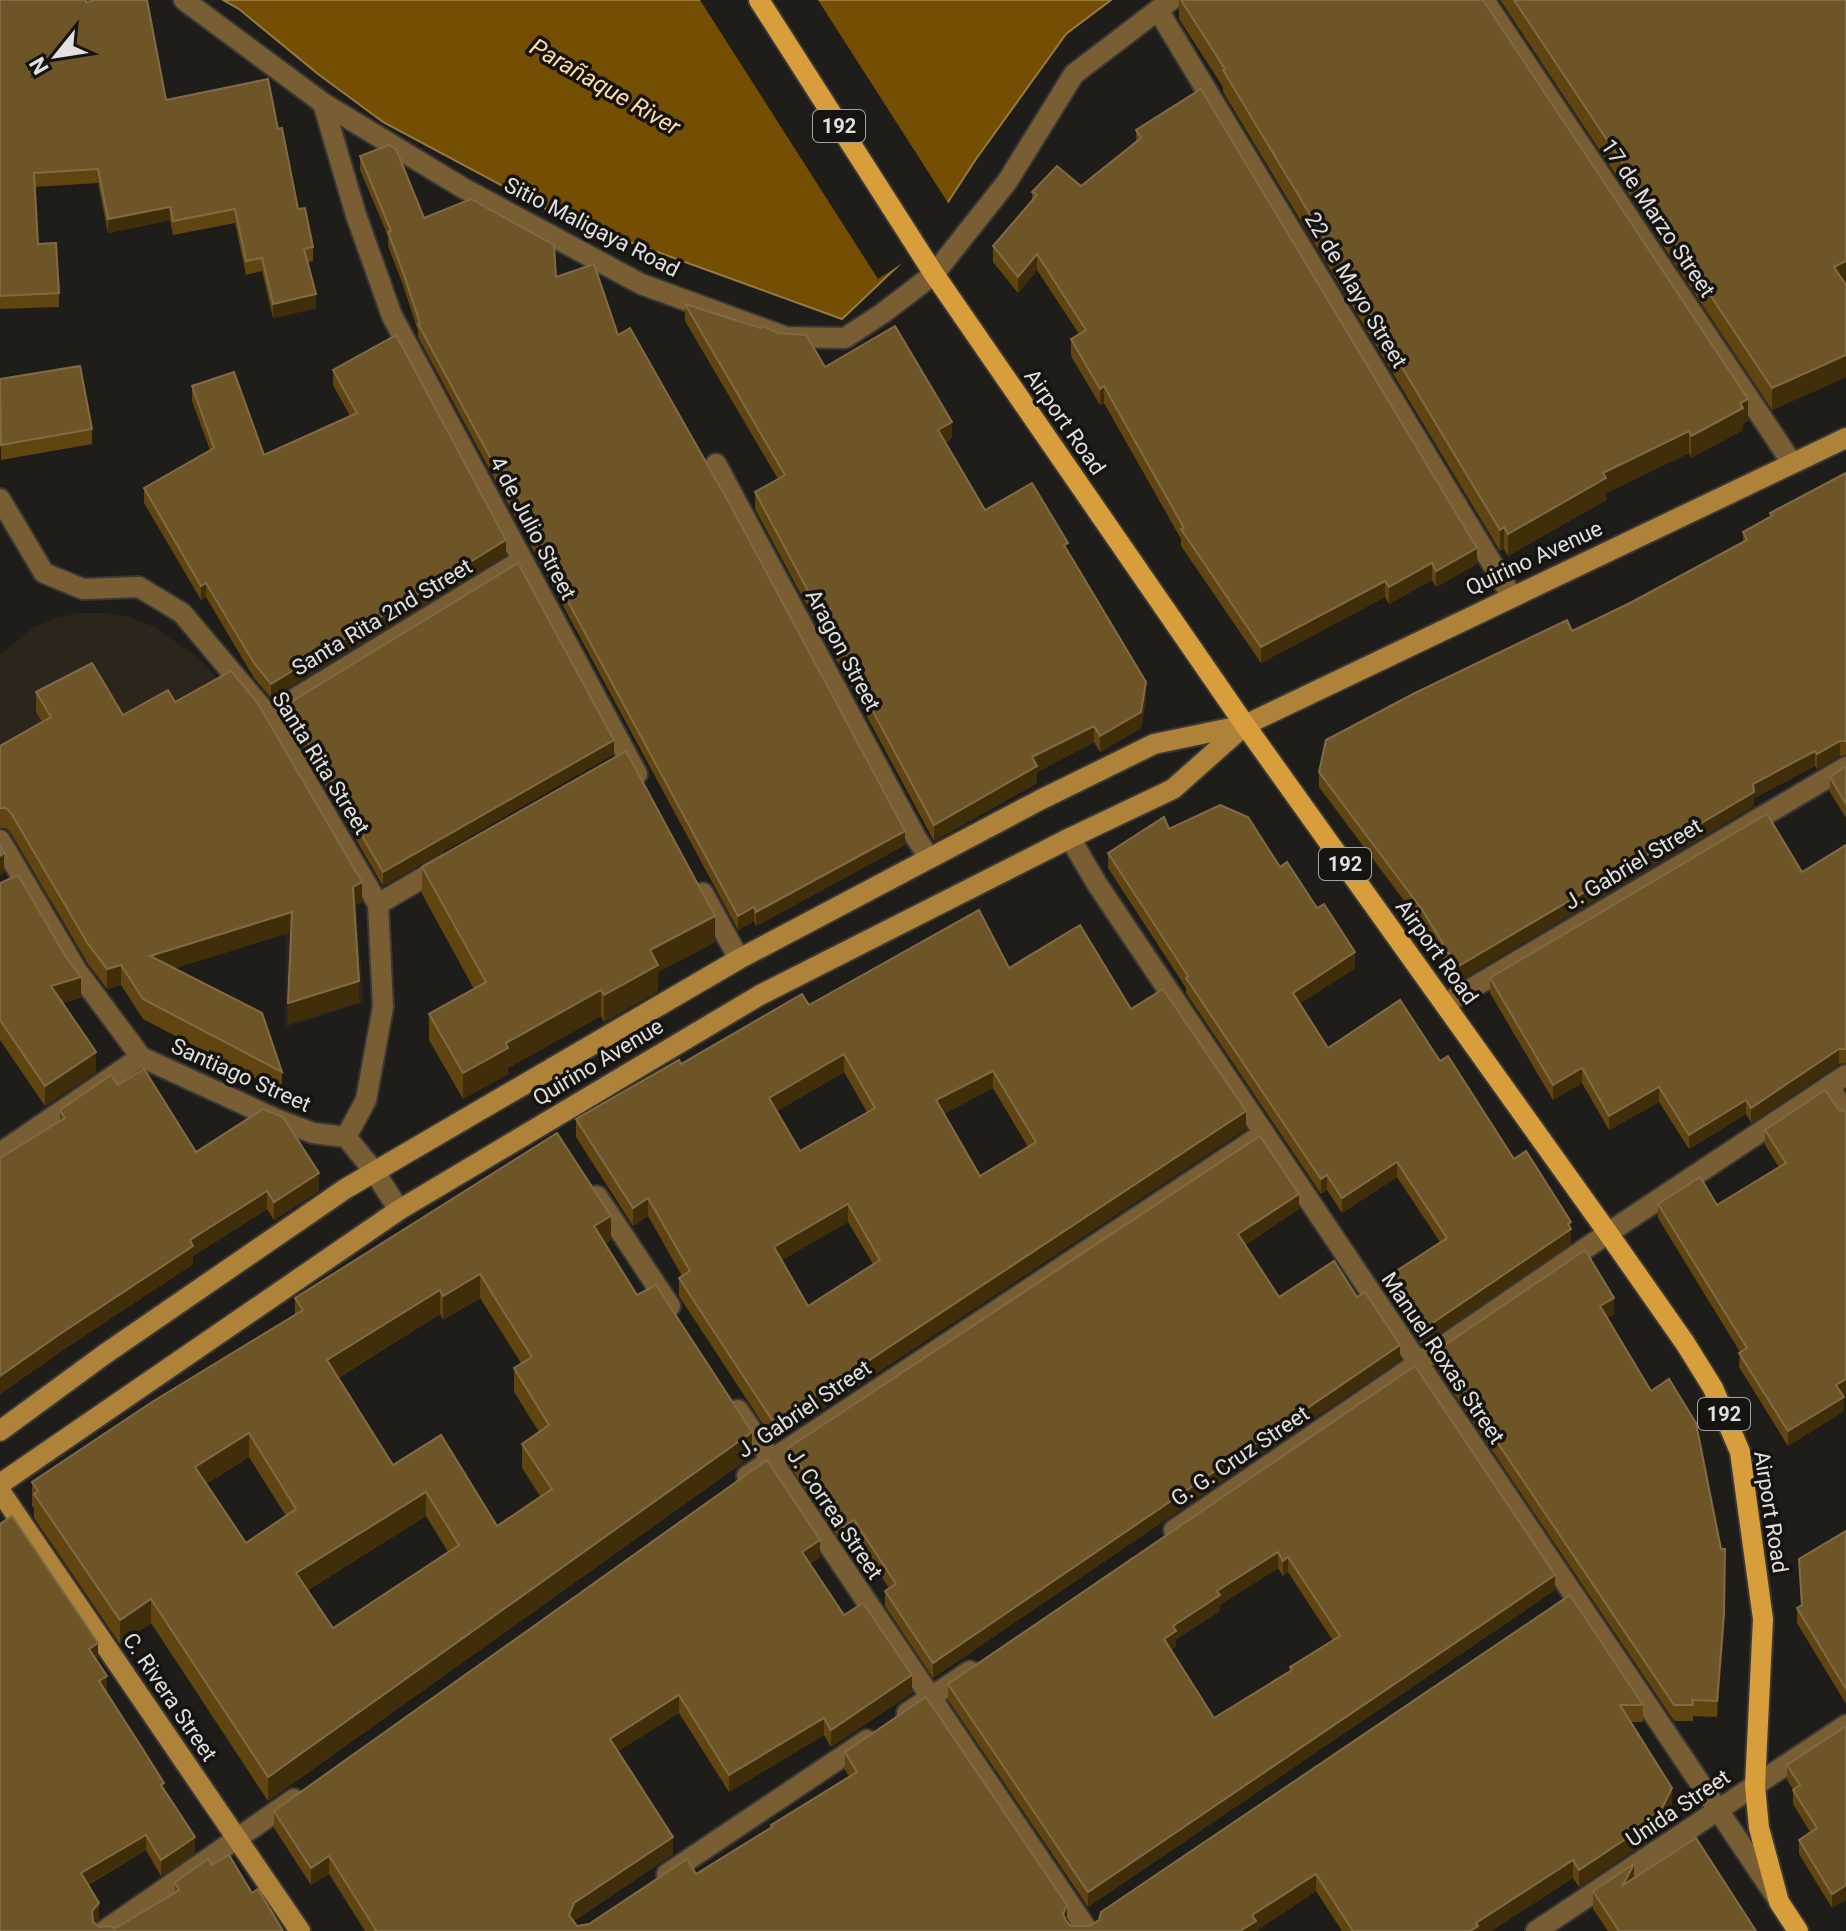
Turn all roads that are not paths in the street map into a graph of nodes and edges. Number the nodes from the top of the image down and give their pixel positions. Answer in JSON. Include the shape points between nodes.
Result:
{"nodes":[{"id":1,"x":184,"y":0,"type":"edge"},
{"id":2,"x":759,"y":0,"type":"edge"},
{"id":3,"x":1484,"y":0,"type":"edge"},
{"id":4,"x":1164,"y":5,"type":"edge"},
{"id":5,"x":323,"y":103,"type":"junction"},
{"id":6,"x":934,"y":274,"type":"junction"},
{"id":7,"x":1846,"y":438,"type":"edge"},
{"id":8,"x":1792,"y":463,"type":"junction"},
{"id":9,"x":716,"y":464,"type":"dead end"},
{"id":10,"x":0,"y":499,"type":"edge"},
{"id":11,"x":522,"y":560,"type":"junction"},
{"id":12,"x":1511,"y":595,"type":"junction"},
{"id":13,"x":268,"y":715,"type":"junction"},
{"id":14,"x":1245,"y":725,"type":"junction"},
{"id":15,"x":1846,"y":767,"type":"edge"},
{"id":16,"x":645,"y":788,"type":"edge"},
{"id":17,"x":1070,"y":838,"type":"junction"},
{"id":18,"x":0,"y":840,"type":"edge"},
{"id":19,"x":457,"y":858,"type":"edge"},
{"id":20,"x":929,"y":858,"type":"junction"},
{"id":21,"x":691,"y":872,"type":"edge"},
{"id":22,"x":22,"y":879,"type":"junction"},
{"id":23,"x":0,"y":890,"type":"edge"},
{"id":24,"x":378,"y":904,"type":"junction"},
{"id":25,"x":739,"y":959,"type":"junction"},
{"id":26,"x":1445,"y":1004,"type":"junction"},
{"id":27,"x":141,"y":1057,"type":"junction"},
{"id":28,"x":1837,"y":1080,"type":"edge"},
{"id":29,"x":1846,"y":1114,"type":"edge"},
{"id":30,"x":1264,"y":1133,"type":"junction"},
{"id":31,"x":346,"y":1137,"type":"junction"},
{"id":32,"x":0,"y":1153,"type":"edge"},
{"id":33,"x":374,"y":1171,"type":"junction"},
{"id":34,"x":590,"y":1185,"type":"edge"},
{"id":35,"x":399,"y":1210,"type":"junction"},
{"id":36,"x":1608,"y":1233,"type":"junction"},
{"id":37,"x":685,"y":1329,"type":"edge"},
{"id":38,"x":1418,"y":1363,"type":"junction"},
{"id":39,"x":727,"y":1394,"type":"edge"},
{"id":40,"x":0,"y":1431,"type":"edge"},
{"id":41,"x":770,"y":1459,"type":"junction"},
{"id":42,"x":0,"y":1484,"type":"edge"},
{"id":43,"x":731,"y":1487,"type":"edge"},
{"id":44,"x":0,"y":1491,"type":"edge"},
{"id":45,"x":1161,"y":1539,"type":"edge"},
{"id":46,"x":981,"y":1663,"type":"edge"},
{"id":47,"x":930,"y":1698,"type":"junction"},
{"id":48,"x":1846,"y":1725,"type":"edge"},
{"id":49,"x":315,"y":1784,"type":"edge"},
{"id":50,"x":1755,"y":1786,"type":"junction"},
{"id":51,"x":1718,"y":1811,"type":"junction"},
{"id":52,"x":237,"y":1839,"type":"junction"},
{"id":53,"x":646,"y":1888,"type":"edge"},
{"id":54,"x":1779,"y":1902,"type":"junction"},
{"id":55,"x":1086,"y":1926,"type":"edge"},
{"id":56,"x":104,"y":1931,"type":"edge"},
{"id":57,"x":300,"y":1931,"type":"edge"},
{"id":58,"x":1536,"y":1931,"type":"edge"},
{"id":59,"x":1798,"y":1931,"type":"edge"}],
"edges":[{"from":1,"to":5,"type":"street","name":"Sitio Maligaya Road"},
{"from":2,"to":6,"type":"main road","name":"Airport Road","number":"192"},
{"from":3,"to":8,"type":"street","name":"17 de Marzo Street"},
{"from":4,"to":6,"type":"street","name":"Sitio Maligaya Road","via":[[1074,74],[1007,182]]},
{"from":4,"to":12,"type":"street","name":"22 de Mayo Street"},
{"from":5,"to":6,"type":"street","name":"Sitio Maligaya Road","via":[[463,188],[641,284],[786,337],[845,338]]},
{"from":5,"to":11,"type":"street","name":"4 de Julio Street","via":[[392,316]]},
{"from":6,"to":14,"type":"main road","name":"Airport Road","number":"192"},
{"from":7,"to":8,"type":"main road","name":"Quirino Avenue"},
{"from":8,"to":12,"type":"main road","name":"Quirino Avenue"},
{"from":9,"to":20,"type":"street","name":"Aragon Street"},
{"from":10,"to":13,"type":"street","name":"Santa Rita Street","via":[[44,573],[83,589],[139,587],[182,613]]},
{"from":11,"to":13,"type":"street","name":"Santa Rita 2nd Street"},
{"from":11,"to":16,"type":"street","name":"4 de Julio Street","via":[[623,764]]},
{"from":12,"to":14,"type":"main road","name":"Quirino Avenue"},
{"from":13,"to":24,"type":"street","name":"Santa Rita Street"},
{"from":14,"to":17,"type":"main road","name":"Quirino Avenue","via":[[1173,789]]},
{"from":14,"to":20,"type":"main road","name":"Quirino Avenue","via":[[1154,744]]},
{"from":14,"to":26,"type":"main road","name":"Airport Road","number":"192"},
{"from":15,"to":26,"type":"street","name":"J. Gabriel Street"},
{"from":17,"to":30,"type":"street","name":"Manuel Roxas Street"},
{"from":17,"to":35,"type":"main road","name":"Quirino Avenue","via":[[760,995],[552,1126]]},
{"from":18,"to":22,"type":"street","name":"Santiago Street"},
{"from":19,"to":24,"type":"street"},
{"from":20,"to":25,"type":"main road","name":"Quirino Avenue"},
{"from":21,"to":25,"type":"street"},
{"from":22,"to":23,"type":"street"},
{"from":22,"to":27,"type":"street","name":"Santiago Street","via":[[77,971]]},
{"from":24,"to":31,"type":"street","name":"Santa Rita Street","via":[[383,1007],[366,1100]]},
{"from":25,"to":33,"type":"main road","name":"Quirino Avenue"},
{"from":26,"to":36,"type":"main road","name":"Airport Road","number":"192"},
{"from":27,"to":31,"type":"street","name":"Santiago Street","via":[[276,1119],[313,1133]]},
{"from":27,"to":32,"type":"street"},
{"from":28,"to":29,"type":"street"},
{"from":28,"to":36,"type":"street","name":"G. G. Cruz Street"},
{"from":30,"to":38,"type":"street","name":"Manuel Roxas Street"},
{"from":30,"to":41,"type":"street","name":"J. Gabriel Street"},
{"from":31,"to":33,"type":"street"},
{"from":33,"to":35,"type":"street"},
{"from":33,"to":40,"type":"main road","name":"Quirino Avenue"},
{"from":34,"to":37,"type":"street"},
{"from":35,"to":42,"type":"main road","name":"Quirino Avenue"},
{"from":36,"to":38,"type":"street","name":"G. G. Cruz Street"},
{"from":36,"to":50,"type":"main road","name":"Airport Road","number":"192","via":[[1713,1388],[1740,1452],[1763,1619]]},
{"from":38,"to":45,"type":"street","name":"G. G. Cruz Street"},
{"from":38,"to":51,"type":"street","name":"Manuel Roxas Street","via":[[1566,1598]]},
{"from":39,"to":41,"type":"street","name":"J. Correa Street"},
{"from":41,"to":43,"type":"street","name":"J. Gabriel Street"},
{"from":41,"to":47,"type":"street","name":"J. Correa Street"},
{"from":44,"to":52,"type":"main road","name":"C. Rivera Street"},
{"from":46,"to":47,"type":"street"},
{"from":47,"to":53,"type":"street"},
{"from":47,"to":55,"type":"street","name":"J. Correa Street"},
{"from":48,"to":50,"type":"street","name":"Unida Street"},
{"from":49,"to":52,"type":"street"},
{"from":50,"to":51,"type":"street","name":"Unida Street"},
{"from":50,"to":54,"type":"main road","name":"Airport Road","number":"192","via":[[1759,1828]]},
{"from":51,"to":54,"type":"street","name":"Manuel Roxas Street"},
{"from":51,"to":58,"type":"street","name":"Unida Street"},
{"from":52,"to":56,"type":"street"},
{"from":52,"to":57,"type":"main road","name":"C. Rivera Street"},
{"from":54,"to":59,"type":"main road","name":"Airport Road","number":"192"}]}
